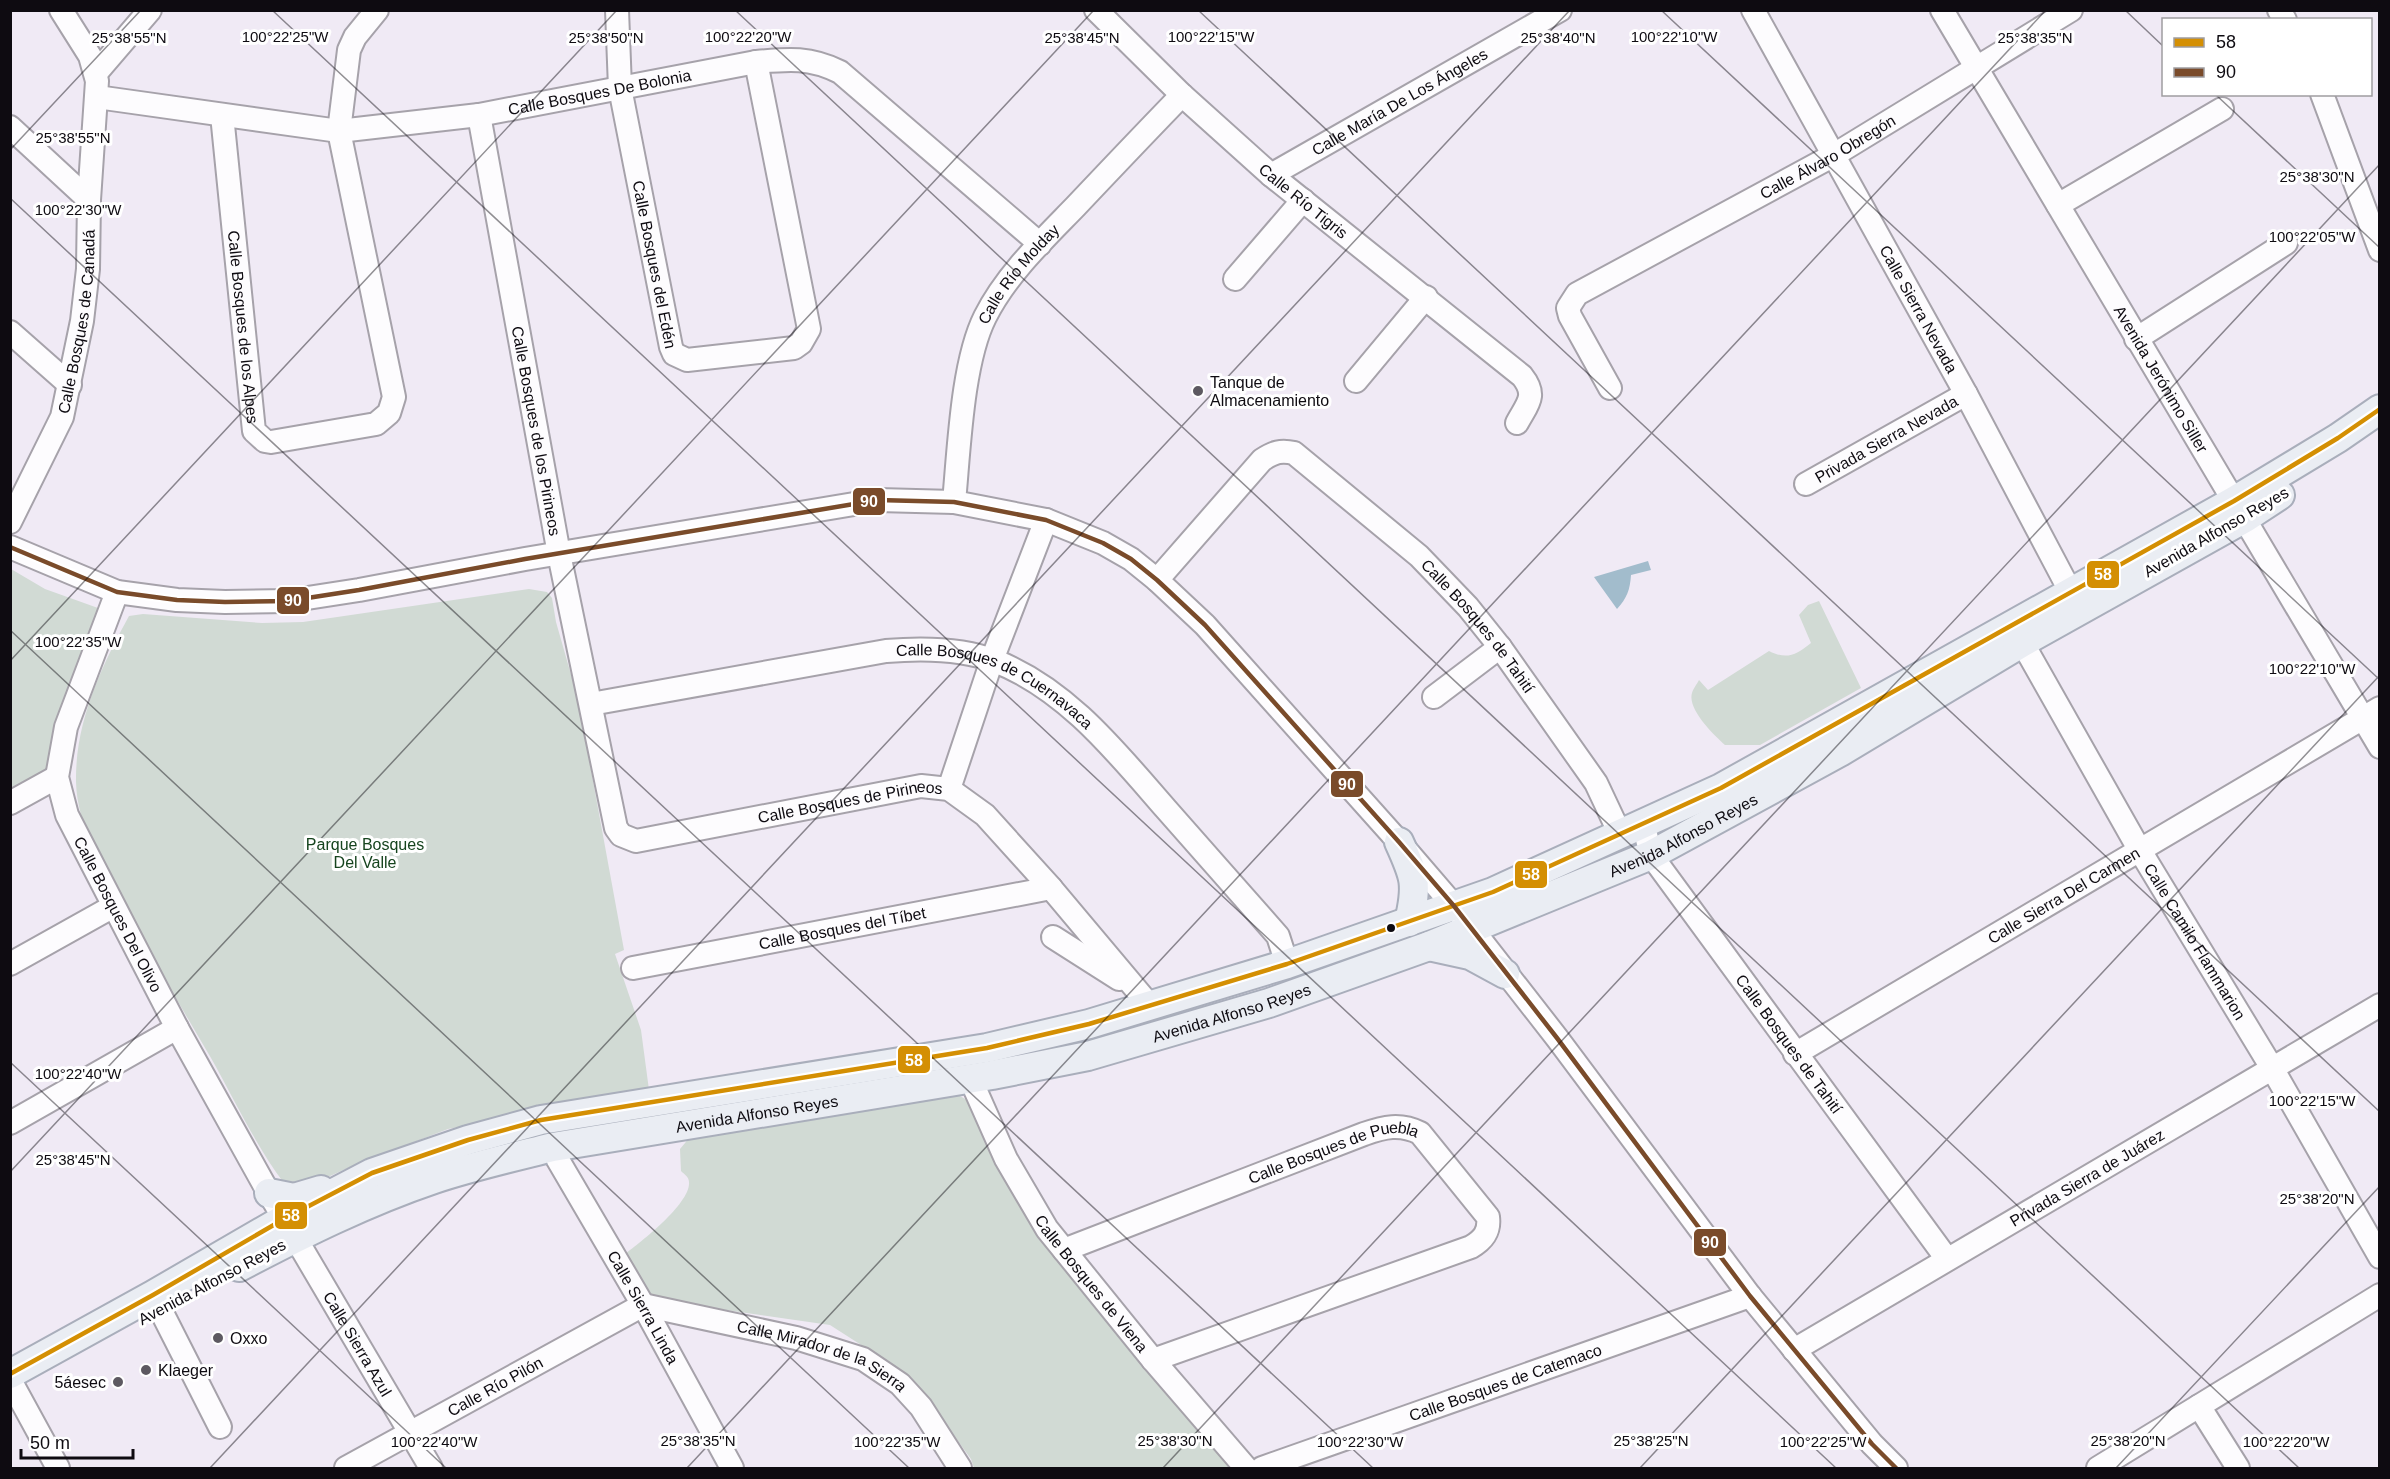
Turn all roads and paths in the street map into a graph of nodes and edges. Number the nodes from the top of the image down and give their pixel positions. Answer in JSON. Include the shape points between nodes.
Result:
{"nodes":[{"id":1,"x":61,"y":10,"type":"edge"},
{"id":2,"x":150,"y":10,"type":"edge"},
{"id":3,"x":377,"y":10,"type":"edge"},
{"id":4,"x":617,"y":10,"type":"edge"},
{"id":5,"x":1096,"y":10,"type":"edge"},
{"id":6,"x":1560,"y":10,"type":"edge"},
{"id":7,"x":1753,"y":10,"type":"edge"},
{"id":8,"x":1942,"y":10,"type":"edge"},
{"id":9,"x":2072,"y":10,"type":"edge"},
{"id":10,"x":756,"y":62,"type":"junction"},
{"id":11,"x":1975,"y":68,"type":"junction"},
{"id":12,"x":96,"y":73,"type":"junction"},
{"id":13,"x":620,"y":88,"type":"junction"},
{"id":14,"x":1182,"y":95,"type":"junction"},
{"id":15,"x":2323,"y":96,"type":"edge"},
{"id":16,"x":97,"y":97,"type":"junction"},
{"id":17,"x":2222,"y":108,"type":"dead end"},
{"id":18,"x":222,"y":115,"type":"junction"},
{"id":19,"x":479,"y":115,"type":"junction"},
{"id":20,"x":10,"y":127,"type":"edge"},
{"id":21,"x":339,"y":131,"type":"junction"},
{"id":22,"x":1834,"y":155,"type":"junction"},
{"id":23,"x":1271,"y":175,"type":"junction"},
{"id":24,"x":89,"y":200,"type":"junction"},
{"id":25,"x":1303,"y":200,"type":"junction"},
{"id":26,"x":2058,"y":205,"type":"junction"},
{"id":27,"x":2286,"y":243,"type":"dead end"},
{"id":28,"x":1040,"y":244,"type":"junction"},
{"id":29,"x":2379,"y":250,"type":"edge"},
{"id":30,"x":1235,"y":279,"type":"dead end"},
{"id":31,"x":1426,"y":297,"type":"junction"},
{"id":32,"x":10,"y":332,"type":"edge"},
{"id":33,"x":2136,"y":339,"type":"junction"},
{"id":34,"x":1356,"y":381,"type":"dead end"},
{"id":35,"x":70,"y":385,"type":"junction"},
{"id":36,"x":1610,"y":388,"type":"dead end"},
{"id":37,"x":1966,"y":394,"type":"junction"},
{"id":38,"x":2379,"y":409,"type":"edge"},
{"id":39,"x":1517,"y":423,"type":"dead end"},
{"id":40,"x":2379,"y":430,"type":"edge"},
{"id":41,"x":1806,"y":484,"type":"dead end"},
{"id":42,"x":954,"y":502,"type":"junction"},
{"id":43,"x":2240,"y":509,"type":"junction"},
{"id":44,"x":1046,"y":520,"type":"junction"},
{"id":45,"x":10,"y":522,"type":"edge"},
{"id":46,"x":10,"y":547,"type":"edge"},
{"id":47,"x":559,"y":554,"type":"junction"},
{"id":48,"x":1157,"y":580,"type":"junction"},
{"id":49,"x":117,"y":592,"type":"junction"},
{"id":50,"x":2076,"y":600,"type":"junction"},
{"id":51,"x":2017,"y":633,"type":"junction"},
{"id":52,"x":1500,"y":647,"type":"junction"},
{"id":53,"x":992,"y":660,"type":"junction"},
{"id":54,"x":1434,"y":697,"type":"dead end"},
{"id":55,"x":591,"y":704,"type":"junction"},
{"id":56,"x":2371,"y":713,"type":"edge"},
{"id":57,"x":2379,"y":747,"type":"edge"},
{"id":58,"x":57,"y":777,"type":"junction"},
{"id":59,"x":949,"y":789,"type":"junction"},
{"id":60,"x":10,"y":803,"type":"edge"},
{"id":61,"x":1632,"y":828,"type":"junction"},
{"id":62,"x":636,"y":842,"type":"joint"},
{"id":63,"x":1399,"y":842,"type":"junction"},
{"id":64,"x":2139,"y":849,"type":"junction"},
{"id":65,"x":1651,"y":855,"type":"junction"},
{"id":66,"x":1051,"y":888,"type":"junction"},
{"id":67,"x":1454,"y":906,"type":"junction"},
{"id":68,"x":112,"y":907,"type":"junction"},
{"id":69,"x":1409,"y":922,"type":"junction"},
{"id":70,"x":1471,"y":929,"type":"junction"},
{"id":71,"x":1053,"y":937,"type":"dead end"},
{"id":72,"x":1429,"y":946,"type":"junction"},
{"id":73,"x":10,"y":964,"type":"edge"},
{"id":74,"x":1287,"y":964,"type":"junction"},
{"id":75,"x":633,"y":968,"type":"dead end"},
{"id":76,"x":1505,"y":974,"type":"junction"},
{"id":77,"x":1143,"y":998,"type":"junction"},
{"id":78,"x":2379,"y":1005,"type":"edge"},
{"id":79,"x":177,"y":1028,"type":"junction"},
{"id":80,"x":1796,"y":1054,"type":"junction"},
{"id":81,"x":2272,"y":1068,"type":"junction"},
{"id":82,"x":970,"y":1078,"type":"junction"},
{"id":83,"x":10,"y":1123,"type":"edge"},
{"id":84,"x":553,"y":1147,"type":"junction"},
{"id":85,"x":372,"y":1173,"type":"junction"},
{"id":86,"x":269,"y":1193,"type":"junction"},
{"id":87,"x":290,"y":1228,"type":"junction"},
{"id":88,"x":1065,"y":1250,"type":"junction"},
{"id":89,"x":2379,"y":1257,"type":"edge"},
{"id":90,"x":1947,"y":1259,"type":"junction"},
{"id":91,"x":2379,"y":1295,"type":"edge"},
{"id":92,"x":1750,"y":1296,"type":"junction"},
{"id":93,"x":157,"y":1303,"type":"junction"},
{"id":94,"x":643,"y":1305,"type":"junction"},
{"id":95,"x":1794,"y":1350,"type":"junction"},
{"id":96,"x":1153,"y":1359,"type":"junction"},
{"id":97,"x":12,"y":1384,"type":"edge"},
{"id":98,"x":2199,"y":1406,"type":"junction"},
{"id":99,"x":220,"y":1427,"type":"dead end"},
{"id":100,"x":410,"y":1432,"type":"junction"},
{"id":101,"x":58,"y":1468,"type":"edge"},
{"id":102,"x":346,"y":1468,"type":"edge"},
{"id":103,"x":431,"y":1468,"type":"edge"},
{"id":104,"x":732,"y":1468,"type":"edge"},
{"id":105,"x":960,"y":1468,"type":"edge"},
{"id":106,"x":1246,"y":1468,"type":"edge"},
{"id":107,"x":1262,"y":1468,"type":"edge"},
{"id":108,"x":1896,"y":1468,"type":"edge"},
{"id":109,"x":2102,"y":1468,"type":"edge"},
{"id":110,"x":2238,"y":1468,"type":"edge"}],
"edges":[{"from":1,"to":12,"type":"street","name":"Calle Bosques de Canadá","via":[[90,56]]},
{"from":2,"to":12,"type":"street"},
{"from":3,"to":21,"type":"street","name":"Calle Bosques de los Alpes","via":[[349,50]]},
{"from":4,"to":13,"type":"street","name":"Calle Bosques del Edén"},
{"from":5,"to":14,"type":"street","name":"Calle Río Tigris"},
{"from":6,"to":23,"type":"street","name":"Calle María De Los Ángeles"},
{"from":7,"to":22,"type":"street","name":"Calle Sierra Nevada"},
{"from":8,"to":11,"type":"street","name":"Avenida Jerónimo Siller"},
{"from":9,"to":11,"type":"street","name":"Calle Álvaro Obregón"},
{"from":10,"to":13,"type":"street","name":"Calle Bosques De Bolonia"},
{"from":10,"to":13,"type":"street","name":"Calle Bosques del Edén","via":[[809,323],[806,336],[794,348],[694,360],[674,354]]},
{"from":10,"to":28,"type":"street","name":"Calle Bosques De Bolonia","via":[[807,60],[840,72]]},
{"from":11,"to":22,"type":"street","name":"Calle Álvaro Obregón"},
{"from":11,"to":26,"type":"street","name":"Avenida Jerónimo Siller"},
{"from":12,"to":16,"type":"street","name":"Calle Bosques de Canadá"},
{"from":13,"to":19,"type":"street","name":"Calle Bosques De Bolonia"},
{"from":14,"to":23,"type":"street","name":"Calle Río Tigris"},
{"from":14,"to":28,"type":"street","name":"Calle Río Molday"},
{"from":15,"to":29,"type":"street"},
{"from":16,"to":18,"type":"street","name":"Calle Bosques De Bolonia"},
{"from":16,"to":24,"type":"street","name":"Calle Bosques de Canadá"},
{"from":17,"to":26,"type":"street"},
{"from":18,"to":21,"type":"street","name":"Calle Bosques De Bolonia"},
{"from":18,"to":21,"type":"street","name":"Calle Bosques de los Alpes","via":[[252,423],[258,436],[272,442],[376,424],[383,419],[394,397]]},
{"from":19,"to":21,"type":"street","name":"Calle Bosques De Bolonia"},
{"from":19,"to":47,"type":"street","name":"Calle Bosques de los Pirineos"},
{"from":20,"to":24,"type":"street"},
{"from":22,"to":36,"type":"street","name":"Calle Álvaro Obregón","via":[[1578,294],[1568,308],[1570,316]]},
{"from":22,"to":37,"type":"street","name":"Calle Sierra Nevada"},
{"from":23,"to":25,"type":"street","name":"Calle Río Tigris"},
{"from":24,"to":35,"type":"street","name":"Calle Bosques de Canadá","via":[[88,269]]},
{"from":25,"to":30,"type":"street"},
{"from":25,"to":31,"type":"street","name":"Calle Río Tigris"},
{"from":26,"to":33,"type":"street","name":"Avenida Jerónimo Siller"},
{"from":27,"to":33,"type":"street"},
{"from":28,"to":42,"type":"street","name":"Calle Río Molday","via":[[1003,287],[984,319],[970,368]]},
{"from":31,"to":34,"type":"street"},
{"from":31,"to":39,"type":"street","name":"Calle Río Tigris","via":[[1530,386],[1532,394]]},
{"from":32,"to":35,"type":"street"},
{"from":33,"to":43,"type":"street","name":"Avenida Jerónimo Siller"},
{"from":35,"to":45,"type":"street","name":"Calle Bosques de Canadá","via":[[62,417]]},
{"from":37,"to":41,"type":"street","name":"Privada Sierra Nevada"},
{"from":37,"to":50,"type":"street","name":"Calle Sierra Nevada"},
{"from":38,"to":43,"type":"main road","name":"Avenida Alfonso Reyes"},
{"from":40,"to":43,"type":"main road","name":"Avenida Alfonso Reyes","via":[[2341,457]]},
{"from":42,"to":44,"type":"street"},
{"from":42,"to":47,"type":"street","via":[[909,499],[854,503]]},
{"from":43,"to":50,"type":"main road","name":"Avenida Alfonso Reyes"},
{"from":43,"to":56,"type":"street","name":"Avenida Jerónimo Siller"},
{"from":44,"to":48,"type":"street","via":[[1103,543]]},
{"from":44,"to":53,"type":"street"},
{"from":46,"to":49,"type":"street"},
{"from":47,"to":49,"type":"street","via":[[288,601],[177,600]]},
{"from":47,"to":55,"type":"street","name":"Calle Bosques de los Pirineos"},
{"from":48,"to":52,"type":"street","name":"Calle Bosques de Tahití","via":[[1262,460],[1284,450],[1294,453],[1419,556]]},
{"from":48,"to":63,"type":"street","via":[[1205,625]]},
{"from":49,"to":58,"type":"street","name":"Calle Bosques Del Olivo","via":[[66,727]]},
{"from":50,"to":51,"type":"main road","name":"Avenida Alfonso Reyes"},
{"from":51,"to":61,"type":"main road","name":"Avenida Alfonso Reyes","via":[[1721,788]]},
{"from":51,"to":64,"type":"street","name":"Calle Camilo Flammarion"},
{"from":51,"to":65,"type":"main road","name":"Avenida Alfonso Reyes","via":[[1840,752]]},
{"from":52,"to":54,"type":"street"},
{"from":52,"to":61,"type":"street","name":"Calle Bosques de Tahití"},
{"from":53,"to":55,"type":"street","name":"Calle Bosques de Cuernavaca","via":[[917,648],[886,651]]},
{"from":53,"to":59,"type":"street"},
{"from":53,"to":74,"type":"street","name":"Calle Bosques de Cuernavaca","via":[[1032,680],[1104,738],[1278,936]]},
{"from":55,"to":62,"type":"street","name":"Calle Bosques de los Pirineos","via":[[616,828]]},
{"from":56,"to":57,"type":"street","name":"Avenida Jerónimo Siller"},
{"from":56,"to":64,"type":"street","name":"Calle Sierra Del Carmen"},
{"from":58,"to":60,"type":"street"},
{"from":58,"to":68,"type":"street","name":"Calle Bosques Del Olivo","via":[[67,815]]},
{"from":59,"to":62,"type":"street","name":"Calle Bosques de Pirineos","via":[[921,786]]},
{"from":59,"to":66,"type":"street","name":"Calle Bosques de Pirineos","via":[[985,815]]},
{"from":61,"to":65,"type":"street","name":"Calle Bosques de Tahití"},
{"from":61,"to":67,"type":"main road","name":"Avenida Alfonso Reyes"},
{"from":63,"to":67,"type":"street"},
{"from":63,"to":69,"type":"main road","via":[[1416,892]]},
{"from":64,"to":80,"type":"street","name":"Calle Sierra Del Carmen"},
{"from":64,"to":81,"type":"street","name":"Calle Camilo Flammarion"},
{"from":65,"to":70,"type":"main road","name":"Avenida Alfonso Reyes"},
{"from":65,"to":80,"type":"street","name":"Calle Bosques de Tahití"},
{"from":66,"to":75,"type":"street","name":"Calle Bosques del Tíbet"},
{"from":66,"to":77,"type":"street","name":"Calle Bosques de Pirineos"},
{"from":67,"to":69,"type":"main road","name":"Avenida Alfonso Reyes"},
{"from":67,"to":70,"type":"street"},
{"from":68,"to":73,"type":"street"},
{"from":68,"to":79,"type":"street","name":"Calle Bosques Del Olivo"},
{"from":69,"to":74,"type":"main road","name":"Avenida Alfonso Reyes"},
{"from":70,"to":72,"type":"main road","name":"Avenida Alfonso Reyes"},
{"from":70,"to":76,"type":"street"},
{"from":71,"to":77,"type":"street"},
{"from":72,"to":76,"type":"main road","via":[[1470,955]]},
{"from":72,"to":82,"type":"main road","name":"Avenida Alfonso Reyes","via":[[1269,1003],[1162,1035],[1088,1056]]},
{"from":74,"to":77,"type":"main road","name":"Avenida Alfonso Reyes"},
{"from":76,"to":92,"type":"street"},
{"from":77,"to":85,"type":"main road","name":"Avenida Alfonso Reyes","via":[[1089,1024],[987,1048],[541,1120]]},
{"from":78,"to":81,"type":"street","name":"Privada Sierra de Juárez"},
{"from":79,"to":83,"type":"street"},
{"from":79,"to":86,"type":"street","name":"Calle Bosques Del Olivo"},
{"from":80,"to":90,"type":"street","name":"Calle Bosques de Tahití"},
{"from":81,"to":89,"type":"street","name":"Calle Camilo Flammarion"},
{"from":81,"to":90,"type":"street","name":"Privada Sierra de Juárez"},
{"from":82,"to":84,"type":"main road","name":"Avenida Alfonso Reyes"},
{"from":82,"to":88,"type":"street","name":"Calle Bosques de Viena","via":[[1006,1159],[1039,1216]]},
{"from":84,"to":87,"type":"main road","name":"Avenida Alfonso Reyes","via":[[435,1178]]},
{"from":84,"to":94,"type":"street","name":"Calle Sierra Linda"},
{"from":85,"to":86,"type":"main road","via":[[294,1198]]},
{"from":85,"to":87,"type":"main road","name":"Avenida Alfonso Reyes"},
{"from":86,"to":87,"type":"street","name":"Calle Bosques Del Olivo"},
{"from":87,"to":93,"type":"main road","name":"Avenida Alfonso Reyes"},
{"from":87,"to":100,"type":"street","name":"Calle Sierra Azul"},
{"from":88,"to":96,"type":"street","name":"Calle Bosques de Viena"},
{"from":88,"to":96,"type":"street","name":"Calle Bosques de Puebla","via":[[1364,1134],[1395,1126],[1420,1133],[1488,1217],[1487,1233],[1471,1247]]},
{"from":90,"to":95,"type":"street","name":"Privada Sierra de Juárez"},
{"from":91,"to":98,"type":"street"},
{"from":92,"to":95,"type":"street"},
{"from":92,"to":107,"type":"street","name":"Calle Bosques de Catemaco"},
{"from":93,"to":97,"type":"main road","name":"Avenida Alfonso Reyes"},
{"from":93,"to":99,"type":"street"},
{"from":94,"to":100,"type":"street","name":"Calle Río Pilón"},
{"from":94,"to":104,"type":"street","name":"Calle Sierra Linda"},
{"from":94,"to":105,"type":"street","name":"Calle Mirador de la Sierra","via":[[796,1338],[863,1359],[900,1384],[921,1407]]},
{"from":95,"to":108,"type":"street"},
{"from":96,"to":106,"type":"street","name":"Calle Bosques de Viena"},
{"from":97,"to":101,"type":"street"},
{"from":98,"to":109,"type":"street"},
{"from":98,"to":110,"type":"street"},
{"from":100,"to":102,"type":"street","name":"Calle Río Pilón"},
{"from":100,"to":103,"type":"street","name":"Calle Sierra Azul"}]}
